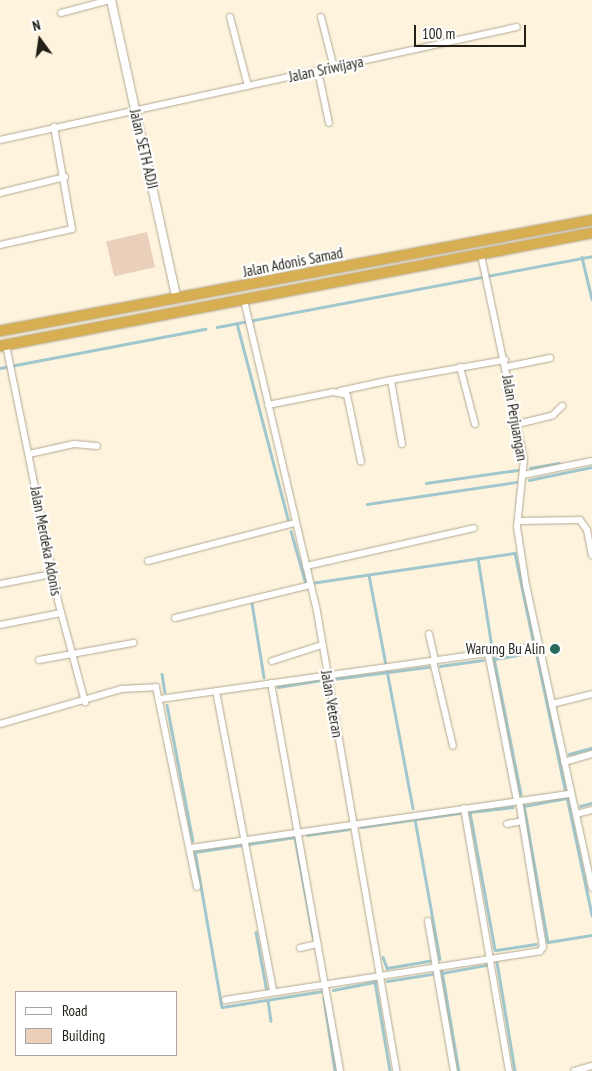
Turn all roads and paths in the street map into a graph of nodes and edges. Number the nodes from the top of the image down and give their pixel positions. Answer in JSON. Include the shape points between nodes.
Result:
{"nodes":[{"id":1,"x":110,"y":0,"type":"edge"},
{"id":2,"x":61,"y":13,"type":"dead end"},
{"id":3,"x":230,"y":17,"type":"dead end"},
{"id":4,"x":321,"y":17,"type":"dead end"},
{"id":5,"x":517,"y":27,"type":"dead end"},
{"id":6,"x":334,"y":68,"type":"junction"},
{"id":7,"x":318,"y":71,"type":"junction"},
{"id":8,"x":248,"y":86,"type":"junction"},
{"id":9,"x":136,"y":111,"type":"junction"},
{"id":10,"x":330,"y":123,"type":"dead end"},
{"id":11,"x":54,"y":127,"type":"junction"},
{"id":12,"x":0,"y":140,"type":"edge"},
{"id":13,"x":65,"y":177,"type":"junction"},
{"id":14,"x":0,"y":193,"type":"edge"},
{"id":15,"x":592,"y":220,"type":"edge"},
{"id":16,"x":592,"y":233,"type":"edge"},
{"id":17,"x":0,"y":246,"type":"edge"},
{"id":18,"x":481,"y":255,"type":"junction"},
{"id":19,"x":289,"y":278,"type":"junction"},
{"id":20,"x":293,"y":290,"type":"junction"},
{"id":21,"x":178,"y":299,"type":"junction"},
{"id":22,"x":244,"y":300,"type":"junction"},
{"id":23,"x":64,"y":320,"type":"junction"},
{"id":24,"x":0,"y":330,"type":"edge"},
{"id":25,"x":66,"y":334,"type":"junction"},
{"id":26,"x":3,"y":346,"type":"edge"},
{"id":27,"x":550,"y":358,"type":"dead end"},
{"id":28,"x":505,"y":360,"type":"junction"},
{"id":29,"x":460,"y":367,"type":"junction"},
{"id":30,"x":506,"y":367,"type":"junction"},
{"id":31,"x":391,"y":380,"type":"junction"},
{"id":32,"x":338,"y":391,"type":"junction"},
{"id":33,"x":268,"y":405,"type":"junction"},
{"id":34,"x":562,"y":406,"type":"dead end"},
{"id":35,"x":475,"y":424,"type":"dead end"},
{"id":36,"x":518,"y":424,"type":"junction"},
{"id":37,"x":402,"y":444,"type":"dead end"},
{"id":38,"x":97,"y":446,"type":"dead end"},
{"id":39,"x":29,"y":454,"type":"junction"},
{"id":40,"x":361,"y":462,"type":"dead end"},
{"id":41,"x":592,"y":462,"type":"edge"},
{"id":42,"x":523,"y":475,"type":"junction"},
{"id":43,"x":518,"y":521,"type":"junction"},
{"id":44,"x":295,"y":523,"type":"junction"},
{"id":45,"x":474,"y":528,"type":"dead end"},
{"id":46,"x":592,"y":556,"type":"edge"},
{"id":47,"x":148,"y":561,"type":"dead end"},
{"id":48,"x":306,"y":566,"type":"junction"},
{"id":49,"x":52,"y":574,"type":"junction"},
{"id":50,"x":0,"y":584,"type":"edge"},
{"id":51,"x":310,"y":585,"type":"junction"},
{"id":52,"x":61,"y":613,"type":"junction"},
{"id":53,"x":175,"y":618,"type":"dead end"},
{"id":54,"x":0,"y":625,"type":"edge"},
{"id":55,"x":429,"y":634,"type":"dead end"},
{"id":56,"x":133,"y":643,"type":"dead end"},
{"id":57,"x":322,"y":645,"type":"junction"},
{"id":58,"x":539,"y":646,"type":"junction"},
{"id":59,"x":74,"y":653,"type":"junction"},
{"id":60,"x":488,"y":653,"type":"junction"},
{"id":61,"x":39,"y":660,"type":"dead end"},
{"id":62,"x":272,"y":661,"type":"dead end"},
{"id":63,"x":434,"y":661,"type":"junction"},
{"id":64,"x":327,"y":674,"type":"junction"},
{"id":65,"x":270,"y":683,"type":"junction"},
{"id":66,"x":216,"y":691,"type":"junction"},
{"id":67,"x":592,"y":694,"type":"edge"},
{"id":68,"x":160,"y":699,"type":"junction"},
{"id":69,"x":86,"y":702,"type":"junction"},
{"id":70,"x":552,"y":704,"type":"junction"},
{"id":71,"x":0,"y":724,"type":"edge"},
{"id":72,"x":453,"y":746,"type":"dead end"},
{"id":73,"x":592,"y":754,"type":"edge"},
{"id":74,"x":564,"y":762,"type":"junction"},
{"id":75,"x":571,"y":794,"type":"junction"},
{"id":76,"x":518,"y":801,"type":"junction"},
{"id":77,"x":464,"y":808,"type":"junction"},
{"id":78,"x":592,"y":810,"type":"edge"},
{"id":79,"x":576,"y":814,"type":"junction"},
{"id":80,"x":522,"y":821,"type":"junction"},
{"id":81,"x":354,"y":823,"type":"junction"},
{"id":82,"x":507,"y":824,"type":"dead end"},
{"id":83,"x":300,"y":830,"type":"junction"},
{"id":84,"x":244,"y":839,"type":"junction"},
{"id":85,"x":190,"y":848,"type":"junction"},
{"id":86,"x":589,"y":852,"type":"edge"},
{"id":87,"x":197,"y":887,"type":"dead end"},
{"id":88,"x":592,"y":888,"type":"edge"},
{"id":89,"x":428,"y":921,"type":"dead end"},
{"id":90,"x":318,"y":944,"type":"junction"},
{"id":91,"x":300,"y":948,"type":"dead end"},
{"id":92,"x":491,"y":958,"type":"junction"},
{"id":93,"x":436,"y":966,"type":"junction"},
{"id":94,"x":380,"y":975,"type":"junction"},
{"id":95,"x":326,"y":985,"type":"junction"},
{"id":96,"x":273,"y":991,"type":"junction"},
{"id":97,"x":225,"y":1000,"type":"dead end"},
{"id":98,"x":592,"y":1066,"type":"edge"},
{"id":99,"x":340,"y":1071,"type":"edge"},
{"id":100,"x":396,"y":1071,"type":"edge"},
{"id":101,"x":454,"y":1071,"type":"edge"},
{"id":102,"x":509,"y":1071,"type":"edge"},
{"id":103,"x":574,"y":1071,"type":"edge"}],
"edges":[{"from":1,"to":2,"type":"street"},
{"from":1,"to":9,"type":"street","name":"Jalan SETH ADJI"},
{"from":3,"to":8,"type":"street"},
{"from":4,"to":6,"type":"street"},
{"from":5,"to":6,"type":"street","name":"Jalan Sriwijaya"},
{"from":6,"to":7,"type":"street","name":"Jalan Sriwijaya"},
{"from":7,"to":8,"type":"street","name":"Jalan Sriwijaya"},
{"from":7,"to":10,"type":"street"},
{"from":8,"to":9,"type":"street","name":"Jalan Sriwijaya"},
{"from":9,"to":11,"type":"street","name":"Jalan Sriwijaya"},
{"from":9,"to":21,"type":"street","name":"Jalan SETH ADJI"},
{"from":11,"to":12,"type":"street","name":"Jalan Sriwijaya"},
{"from":11,"to":13,"type":"street"},
{"from":13,"to":14,"type":"street"},
{"from":13,"to":17,"type":"street","via":[[72,229]]},
{"from":15,"to":19,"type":"highway","name":"Jalan Adonis Samad"},
{"from":16,"to":18,"type":"highway"},
{"from":18,"to":20,"type":"highway"},
{"from":18,"to":28,"type":"street","name":"Jalan Perjuangan"},
{"from":19,"to":20,"type":"highway"},
{"from":19,"to":21,"type":"highway","name":"Jalan Adonis Samad"},
{"from":20,"to":22,"type":"highway"},
{"from":21,"to":23,"type":"highway","name":"Jalan Adonis Samad"},
{"from":22,"to":25,"type":"highway"},
{"from":22,"to":33,"type":"street","name":"Jalan Veteran"},
{"from":23,"to":24,"type":"highway","name":"Jalan Adonis Samad"},
{"from":23,"to":25,"type":"highway"},
{"from":25,"to":26,"type":"highway"},
{"from":26,"to":39,"type":"street","name":"Jalan Merdeka Adonis"},
{"from":27,"to":30,"type":"street"},
{"from":28,"to":29,"type":"street"},
{"from":28,"to":30,"type":"street","name":"Jalan Perjuangan"},
{"from":29,"to":31,"type":"street"},
{"from":29,"to":35,"type":"street"},
{"from":30,"to":36,"type":"street","name":"Jalan Perjuangan"},
{"from":31,"to":32,"type":"street"},
{"from":31,"to":37,"type":"street"},
{"from":32,"to":33,"type":"street"},
{"from":32,"to":40,"type":"street","via":[[347,395]]},
{"from":33,"to":44,"type":"street","name":"Jalan Veteran"},
{"from":34,"to":36,"type":"street","via":[[553,415]]},
{"from":36,"to":42,"type":"street","name":"Jalan Perjuangan"},
{"from":38,"to":39,"type":"street","via":[[74,444]]},
{"from":39,"to":49,"type":"street","name":"Jalan Merdeka Adonis"},
{"from":41,"to":42,"type":"street"},
{"from":42,"to":43,"type":"street","name":"Jalan Perjuangan"},
{"from":43,"to":46,"type":"street","via":[[580,520],[587,530]]},
{"from":43,"to":58,"type":"street","name":"Jalan Perjuangan","via":[[526,585]]},
{"from":44,"to":47,"type":"street"},
{"from":44,"to":48,"type":"street","name":"Jalan Veteran"},
{"from":45,"to":48,"type":"street"},
{"from":48,"to":51,"type":"street","name":"Jalan Veteran"},
{"from":49,"to":50,"type":"street"},
{"from":49,"to":52,"type":"street","name":"Jalan Merdeka Adonis"},
{"from":51,"to":53,"type":"street"},
{"from":51,"to":57,"type":"street","name":"Jalan Veteran"},
{"from":52,"to":54,"type":"street"},
{"from":52,"to":59,"type":"street","name":"Jalan Merdeka Adonis"},
{"from":55,"to":63,"type":"street"},
{"from":56,"to":59,"type":"street"},
{"from":57,"to":62,"type":"street"},
{"from":57,"to":64,"type":"street","name":"Jalan Veteran"},
{"from":58,"to":60,"type":"street"},
{"from":58,"to":70,"type":"street","name":"Jalan Perjuangan"},
{"from":59,"to":61,"type":"street"},
{"from":59,"to":69,"type":"street","name":"Jalan Merdeka Adonis"},
{"from":60,"to":63,"type":"street"},
{"from":60,"to":76,"type":"street"},
{"from":63,"to":64,"type":"street"},
{"from":63,"to":72,"type":"street"},
{"from":64,"to":65,"type":"street"},
{"from":64,"to":81,"type":"street","name":"Jalan Veteran"},
{"from":65,"to":66,"type":"street"},
{"from":65,"to":83,"type":"street"},
{"from":66,"to":68,"type":"street"},
{"from":66,"to":84,"type":"street"},
{"from":67,"to":70,"type":"street"},
{"from":68,"to":69,"type":"street","via":[[156,688],[151,686],[122,689]]},
{"from":68,"to":85,"type":"street"},
{"from":69,"to":71,"type":"street"},
{"from":70,"to":74,"type":"street","name":"Jalan Perjuangan"},
{"from":73,"to":74,"type":"street"},
{"from":74,"to":75,"type":"street","name":"Jalan Perjuangan"},
{"from":75,"to":76,"type":"street"},
{"from":75,"to":79,"type":"street","name":"Jalan Perjuangan"},
{"from":76,"to":77,"type":"street"},
{"from":76,"to":80,"type":"street"},
{"from":77,"to":81,"type":"street"},
{"from":77,"to":92,"type":"street"},
{"from":78,"to":79,"type":"street"},
{"from":79,"to":86,"type":"street","name":"Jalan Perjuangan"},
{"from":80,"to":82,"type":"street"},
{"from":80,"to":92,"type":"street","via":[[543,947],[540,951]]},
{"from":81,"to":83,"type":"street"},
{"from":81,"to":94,"type":"street","name":"Jalan Veteran"},
{"from":83,"to":84,"type":"street"},
{"from":83,"to":90,"type":"street"},
{"from":84,"to":85,"type":"street"},
{"from":84,"to":96,"type":"street"},
{"from":85,"to":87,"type":"street"},
{"from":86,"to":88,"type":"street","name":"Jalan Perjuangan"},
{"from":89,"to":93,"type":"street"},
{"from":90,"to":91,"type":"street"},
{"from":90,"to":95,"type":"street"},
{"from":92,"to":93,"type":"street"},
{"from":92,"to":102,"type":"street"},
{"from":93,"to":94,"type":"street"},
{"from":93,"to":101,"type":"street"},
{"from":94,"to":95,"type":"street"},
{"from":94,"to":100,"type":"street","name":"Jalan Veteran"},
{"from":95,"to":96,"type":"street"},
{"from":95,"to":99,"type":"street"},
{"from":96,"to":97,"type":"street"},
{"from":98,"to":103,"type":"street"}]}
